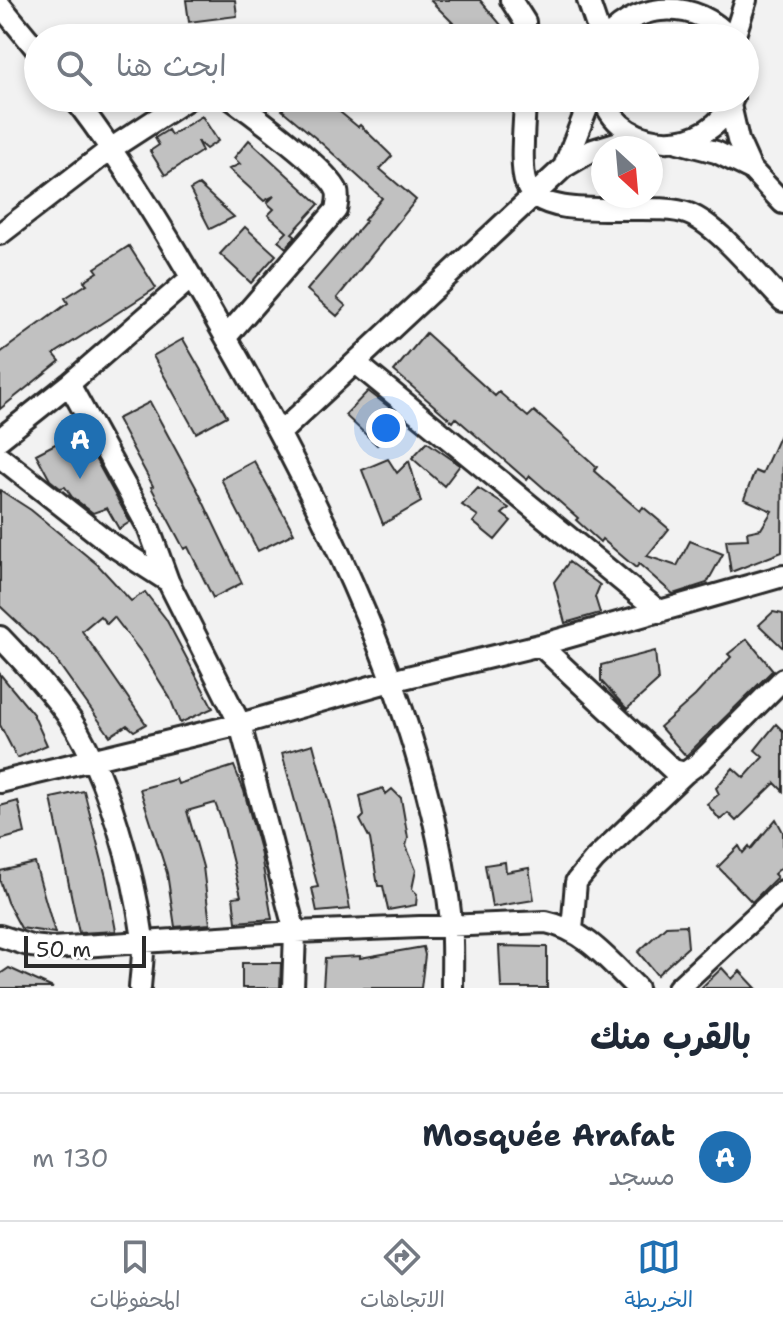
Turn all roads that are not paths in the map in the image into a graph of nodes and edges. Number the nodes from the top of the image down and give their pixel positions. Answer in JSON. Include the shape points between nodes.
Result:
{"nodes":[{"id":1,"x":511,"y":0,"type":"edge"},
{"id":2,"x":588,"y":0,"type":"edge"},
{"id":3,"x":746,"y":0,"type":"edge"},
{"id":4,"x":641,"y":2,"type":"edge"},
{"id":5,"x":0,"y":5,"type":"edge"},
{"id":6,"x":709,"y":5,"type":"edge"},
{"id":7,"x":525,"y":24,"type":"edge"},
{"id":8,"x":598,"y":24,"type":"edge"},
{"id":9,"x":616,"y":24,"type":"edge"},
{"id":10,"x":721,"y":24,"type":"edge"},
{"id":11,"x":737,"y":24,"type":"edge"},
{"id":12,"x":24,"y":34,"type":"edge"},
{"id":13,"x":85,"y":112,"type":"edge"},
{"id":14,"x":167,"y":112,"type":"edge"},
{"id":15,"x":248,"y":112,"type":"edge"},
{"id":16,"x":525,"y":112,"type":"edge"},
{"id":17,"x":586,"y":112,"type":"edge"},
{"id":18,"x":612,"y":112,"type":"edge"},
{"id":19,"x":725,"y":112,"type":"edge"},
{"id":20,"x":734,"y":112,"type":"edge"},
{"id":21,"x":638,"y":136,"type":"edge"},
{"id":22,"x":663,"y":142,"type":"edge"},
{"id":23,"x":678,"y":142,"type":"junction"},
{"id":24,"x":112,"y":148,"type":"junction"},
{"id":25,"x":591,"y":151,"type":"edge"},
{"id":26,"x":564,"y":167,"type":"junction"},
{"id":27,"x":751,"y":169,"type":"junction"},
{"id":28,"x":532,"y":195,"type":"junction"},
{"id":29,"x":783,"y":203,"type":"edge"},
{"id":30,"x":0,"y":234,"type":"edge"},
{"id":31,"x":192,"y":277,"type":"junction"},
{"id":32,"x":783,"y":301,"type":"edge"},
{"id":33,"x":226,"y":337,"type":"junction"},
{"id":34,"x":356,"y":363,"type":"junction"},
{"id":35,"x":69,"y":384,"type":"junction"},
{"id":36,"x":280,"y":433,"type":"junction"},
{"id":37,"x":0,"y":439,"type":"edge"},
{"id":38,"x":0,"y":457,"type":"edge"},
{"id":39,"x":783,"y":576,"type":"edge"},
{"id":40,"x":168,"y":581,"type":"junction"},
{"id":41,"x":660,"y":612,"type":"junction"},
{"id":42,"x":0,"y":637,"type":"edge"},
{"id":43,"x":540,"y":645,"type":"junction"},
{"id":44,"x":783,"y":679,"type":"edge"},
{"id":45,"x":391,"y":681,"type":"junction"},
{"id":46,"x":240,"y":724,"type":"junction"},
{"id":47,"x":92,"y":758,"type":"junction"},
{"id":48,"x":685,"y":773,"type":"junction"},
{"id":49,"x":0,"y":782,"type":"edge"},
{"id":50,"x":783,"y":891,"type":"edge"},
{"id":51,"x":451,"y":924,"type":"junction"},
{"id":52,"x":572,"y":930,"type":"junction"},
{"id":53,"x":295,"y":932,"type":"junction"},
{"id":54,"x":0,"y":936,"type":"edge"},
{"id":55,"x":143,"y":942,"type":"junction"},
{"id":56,"x":140,"y":988,"type":"edge"},
{"id":57,"x":293,"y":988,"type":"edge"},
{"id":58,"x":452,"y":988,"type":"edge"},
{"id":59,"x":637,"y":988,"type":"edge"},
{"id":60,"x":678,"y":988,"type":"edge"}],
"edges":[{"from":1,"to":7,"type":"street"},
{"from":2,"to":8,"type":"street"},
{"from":3,"to":11,"type":"street"},
{"from":4,"to":6,"type":"street"},
{"from":4,"to":9,"type":"street"},
{"from":5,"to":12,"type":"street"},
{"from":6,"to":10,"type":"street"},
{"from":13,"to":24,"type":"street"},
{"from":14,"to":24,"type":"street"},
{"from":15,"to":33,"type":"street","via":[[331,182],[338,200],[336,210]]},
{"from":16,"to":28,"type":"street","via":[[524,174]]},
{"from":17,"to":26,"type":"street"},
{"from":18,"to":21,"type":"street"},
{"from":19,"to":23,"type":"street","via":[[699,135]]},
{"from":20,"to":27,"type":"street"},
{"from":22,"to":23,"type":"street"},
{"from":23,"to":27,"type":"street"},
{"from":24,"to":30,"type":"street"},
{"from":24,"to":31,"type":"street"},
{"from":25,"to":26,"type":"street"},
{"from":26,"to":28,"type":"street"},
{"from":27,"to":29,"type":"street"},
{"from":28,"to":32,"type":"street","via":[[566,207],[684,212],[710,227]]},
{"from":28,"to":34,"type":"street"},
{"from":31,"to":33,"type":"street"},
{"from":31,"to":35,"type":"street"},
{"from":33,"to":36,"type":"street"},
{"from":34,"to":36,"type":"street"},
{"from":34,"to":41,"type":"street"},
{"from":35,"to":37,"type":"street"},
{"from":35,"to":40,"type":"street","via":[[149,529]]},
{"from":36,"to":45,"type":"street"},
{"from":38,"to":40,"type":"street","via":[[112,545]]},
{"from":39,"to":41,"type":"street"},
{"from":40,"to":46,"type":"street"},
{"from":41,"to":43,"type":"street"},
{"from":42,"to":47,"type":"street","via":[[39,678]]},
{"from":43,"to":45,"type":"street"},
{"from":43,"to":48,"type":"street","via":[[673,770]]},
{"from":44,"to":48,"type":"street"},
{"from":45,"to":46,"type":"street"},
{"from":45,"to":51,"type":"street","via":[[442,862]]},
{"from":46,"to":47,"type":"street"},
{"from":46,"to":53,"type":"street"},
{"from":47,"to":49,"type":"street"},
{"from":47,"to":55,"type":"street","via":[[124,849]]},
{"from":48,"to":52,"type":"street","via":[[576,882]]},
{"from":50,"to":60,"type":"street"},
{"from":51,"to":52,"type":"street","via":[[546,922]]},
{"from":51,"to":53,"type":"street"},
{"from":51,"to":58,"type":"street"},
{"from":52,"to":59,"type":"street"},
{"from":53,"to":55,"type":"street"},
{"from":53,"to":57,"type":"street"},
{"from":54,"to":55,"type":"street","via":[[52,948]]},
{"from":55,"to":56,"type":"street"}]}
